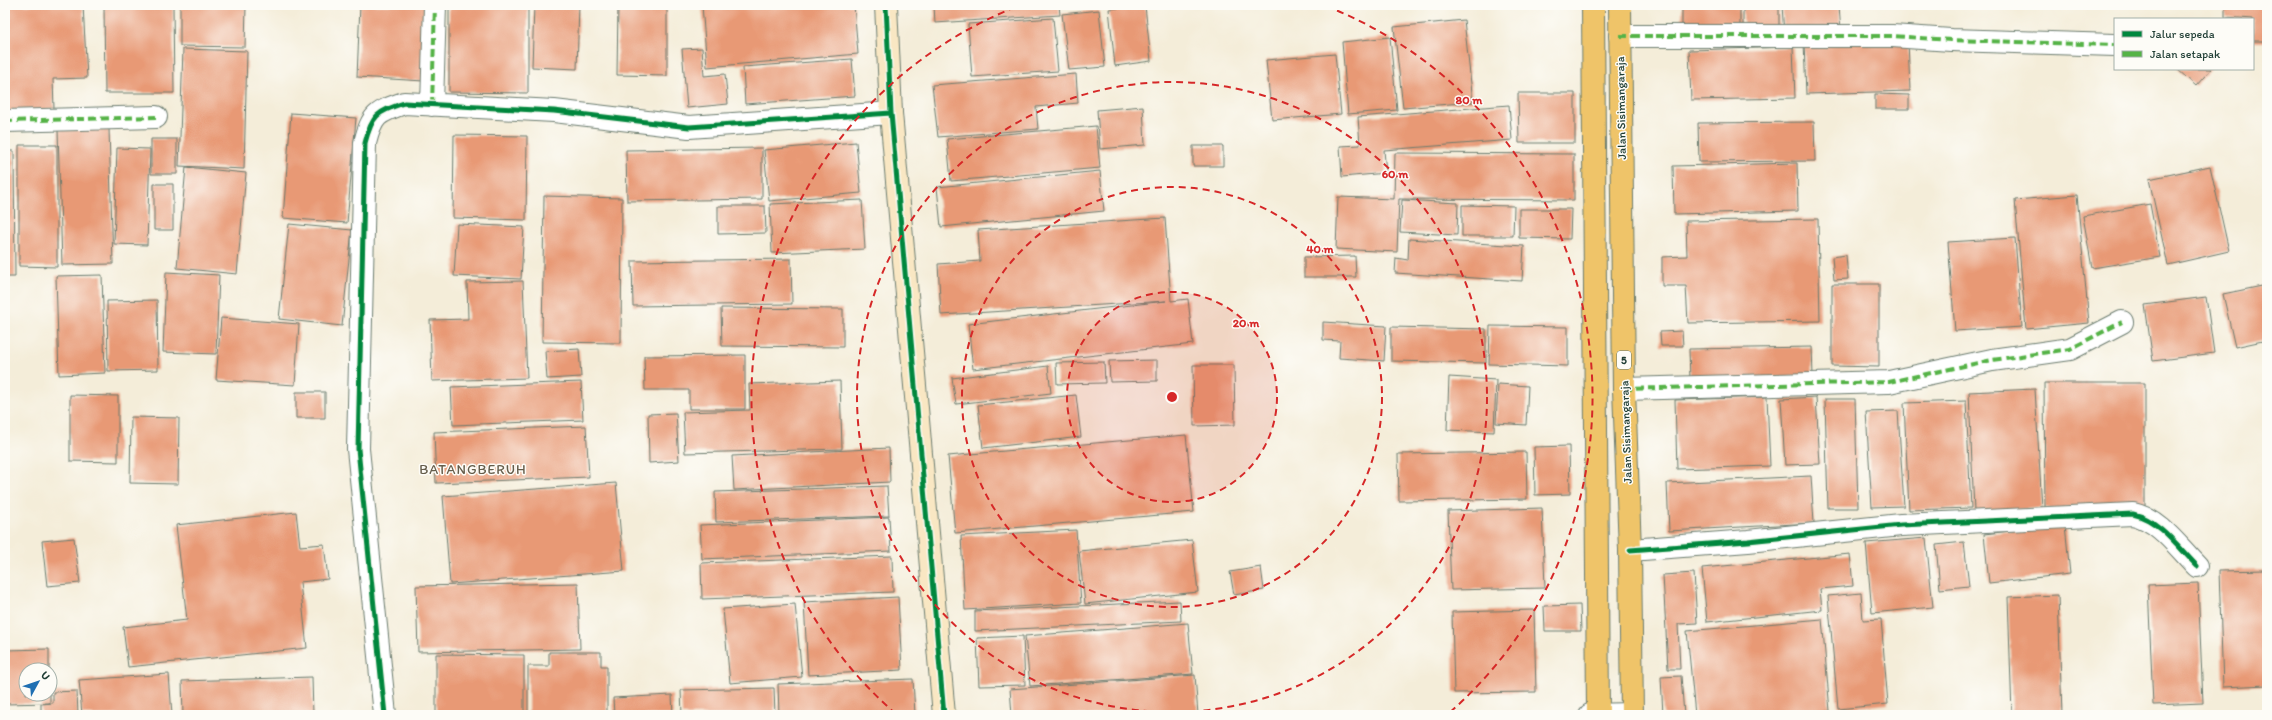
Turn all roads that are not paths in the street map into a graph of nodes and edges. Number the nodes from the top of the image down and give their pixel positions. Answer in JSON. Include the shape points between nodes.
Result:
{"nodes":[{"id":1,"x":435,"y":5,"type":"edge"},
{"id":2,"x":886,"y":5,"type":"edge"},
{"id":3,"x":1593,"y":5,"type":"edge"},
{"id":4,"x":1620,"y":5,"type":"edge"},
{"id":5,"x":1620,"y":36,"type":"junction"},
{"id":6,"x":2114,"y":45,"type":"edge"},
{"id":7,"x":432,"y":104,"type":"junction"},
{"id":8,"x":891,"y":113,"type":"junction"},
{"id":9,"x":156,"y":117,"type":"dead end"},
{"id":10,"x":5,"y":122,"type":"edge"},
{"id":11,"x":2122,"y":322,"type":"dead end"},
{"id":12,"x":1624,"y":389,"type":"junction"},
{"id":13,"x":1630,"y":550,"type":"junction"},
{"id":14,"x":2197,"y":566,"type":"dead end"},
{"id":15,"x":1632,"y":714,"type":"edge"},
{"id":16,"x":386,"y":715,"type":"edge"},
{"id":17,"x":944,"y":715,"type":"edge"},
{"id":18,"x":1596,"y":715,"type":"edge"}],
"edges":[{"from":1,"to":7,"type":"street"},
{"from":2,"to":8,"type":"street"},
{"from":3,"to":18,"type":"highway"},
{"from":4,"to":5,"type":"highway","name":"Jalan Sisimangaraja","number":"5"},
{"from":5,"to":6,"type":"street","via":[[1892,36]]},
{"from":5,"to":12,"type":"highway","name":"Jalan Sisimangaraja","number":"5"},
{"from":7,"to":8,"type":"street","via":[[554,111],[689,127]]},
{"from":7,"to":16,"type":"street","via":[[404,103],[385,109],[370,123],[365,143],[358,450]]},
{"from":8,"to":17,"type":"street"},
{"from":9,"to":10,"type":"street"},
{"from":11,"to":12,"type":"street","via":[[2070,349],[1992,360],[1889,382]]},
{"from":12,"to":13,"type":"highway","name":"Jalan Sisimangaraja","number":"5"},
{"from":13,"to":14,"type":"street","via":[[1902,525],[2127,514],[2146,517],[2159,526]]},
{"from":13,"to":15,"type":"highway","name":"Jalan Sisimangaraja","number":"5"},
{"from":15,"to":18,"type":"street"}]}
